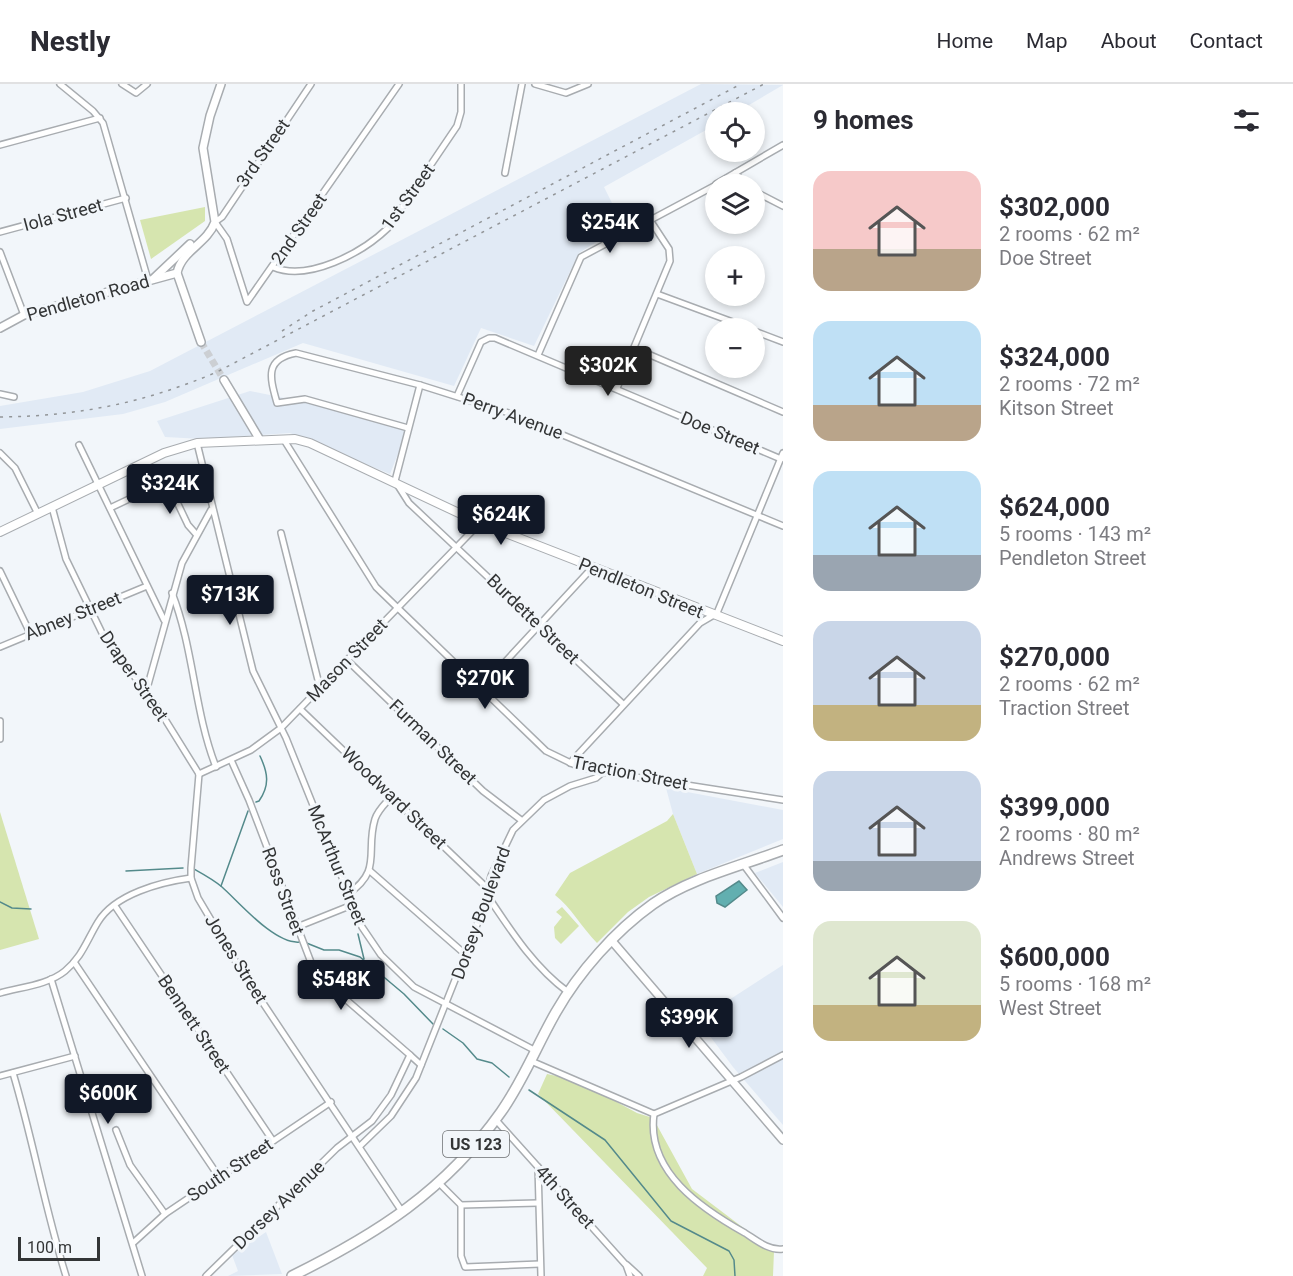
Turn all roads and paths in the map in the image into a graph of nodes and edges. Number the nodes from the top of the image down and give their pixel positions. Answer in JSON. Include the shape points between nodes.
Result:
{"nodes":[{"id":1,"x":60,"y":84,"type":"edge"},
{"id":2,"x":122,"y":84,"type":"edge"},
{"id":3,"x":147,"y":84,"type":"edge"},
{"id":4,"x":221,"y":84,"type":"edge"},
{"id":5,"x":311,"y":84,"type":"edge"},
{"id":6,"x":399,"y":84,"type":"edge"},
{"id":7,"x":461,"y":84,"type":"edge"},
{"id":8,"x":522,"y":84,"type":"edge"},
{"id":9,"x":535,"y":84,"type":"edge"},
{"id":10,"x":588,"y":84,"type":"edge"},
{"id":11,"x":100,"y":118,"type":"junction"},
{"id":12,"x":0,"y":145,"type":"edge"},
{"id":13,"x":781,"y":148,"type":"edge"},
{"id":14,"x":505,"y":173,"type":"dead end"},
{"id":15,"x":735,"y":173,"type":"edge"},
{"id":16,"x":705,"y":191,"type":"edge"},
{"id":17,"x":765,"y":196,"type":"edge"},
{"id":18,"x":126,"y":198,"type":"junction"},
{"id":19,"x":783,"y":207,"type":"edge"},
{"id":20,"x":650,"y":220,"type":"junction"},
{"id":21,"x":215,"y":222,"type":"junction"},
{"id":22,"x":0,"y":232,"type":"edge"},
{"id":23,"x":207,"y":234,"type":"junction"},
{"id":24,"x":0,"y":252,"type":"edge"},
{"id":25,"x":273,"y":267,"type":"junction"},
{"id":26,"x":177,"y":273,"type":"junction"},
{"id":27,"x":151,"y":280,"type":"junction"},
{"id":28,"x":657,"y":294,"type":"junction"},
{"id":29,"x":24,"y":315,"type":"junction"},
{"id":30,"x":722,"y":318,"type":"edge"},
{"id":31,"x":0,"y":328,"type":"edge"},
{"id":32,"x":765,"y":335,"type":"edge"},
{"id":33,"x":201,"y":342,"type":"tunnel mouth"},
{"id":34,"x":783,"y":342,"type":"edge"},
{"id":35,"x":634,"y":348,"type":"junction"},
{"id":36,"x":537,"y":355,"type":"junction"},
{"id":37,"x":224,"y":380,"type":"tunnel mouth"},
{"id":38,"x":420,"y":385,"type":"junction"},
{"id":39,"x":617,"y":388,"type":"junction"},
{"id":40,"x":0,"y":394,"type":"edge"},
{"id":41,"x":457,"y":396,"type":"junction"},
{"id":42,"x":14,"y":397,"type":"dead end"},
{"id":43,"x":783,"y":412,"type":"edge"},
{"id":44,"x":408,"y":428,"type":"junction"},
{"id":45,"x":260,"y":440,"type":"junction"},
{"id":46,"x":284,"y":440,"type":"junction"},
{"id":47,"x":302,"y":440,"type":"junction"},
{"id":48,"x":197,"y":443,"type":"junction"},
{"id":49,"x":79,"y":445,"type":"dead end"},
{"id":50,"x":0,"y":453,"type":"edge"},
{"id":51,"x":294,"y":454,"type":"junction"},
{"id":52,"x":782,"y":456,"type":"edge"},
{"id":53,"x":202,"y":471,"type":"junction"},
{"id":54,"x":167,"y":481,"type":"junction"},
{"id":55,"x":395,"y":481,"type":"junction"},
{"id":56,"x":99,"y":485,"type":"junction"},
{"id":57,"x":52,"y":507,"type":"junction"},
{"id":58,"x":110,"y":508,"type":"junction"},
{"id":59,"x":212,"y":510,"type":"junction"},
{"id":60,"x":38,"y":514,"type":"junction"},
{"id":61,"x":757,"y":515,"type":"junction"},
{"id":62,"x":480,"y":523,"type":"junction"},
{"id":63,"x":783,"y":526,"type":"edge"},
{"id":64,"x":0,"y":532,"type":"edge"},
{"id":65,"x":281,"y":533,"type":"dead end"},
{"id":66,"x":196,"y":534,"type":"junction"},
{"id":67,"x":457,"y":548,"type":"junction"},
{"id":68,"x":592,"y":568,"type":"junction"},
{"id":69,"x":0,"y":572,"type":"edge"},
{"id":70,"x":147,"y":585,"type":"junction"},
{"id":71,"x":172,"y":593,"type":"junction"},
{"id":72,"x":397,"y":608,"type":"junction"},
{"id":73,"x":91,"y":609,"type":"junction"},
{"id":74,"x":713,"y":616,"type":"junction"},
{"id":75,"x":164,"y":620,"type":"junction"},
{"id":76,"x":540,"y":626,"type":"junction"},
{"id":77,"x":30,"y":633,"type":"junction"},
{"id":78,"x":783,"y":641,"type":"edge"},
{"id":79,"x":0,"y":647,"type":"edge"},
{"id":80,"x":347,"y":660,"type":"junction"},
{"id":81,"x":320,"y":688,"type":"junction"},
{"id":82,"x":480,"y":689,"type":"junction"},
{"id":83,"x":146,"y":692,"type":"junction"},
{"id":84,"x":623,"y":704,"type":"junction"},
{"id":85,"x":300,"y":709,"type":"junction"},
{"id":86,"x":0,"y":721,"type":"edge"},
{"id":87,"x":281,"y":728,"type":"junction"},
{"id":88,"x":0,"y":739,"type":"edge"},
{"id":89,"x":231,"y":760,"type":"junction"},
{"id":90,"x":570,"y":763,"type":"junction"},
{"id":91,"x":216,"y":766,"type":"junction"},
{"id":92,"x":603,"y":772,"type":"junction"},
{"id":93,"x":199,"y":774,"type":"junction"},
{"id":94,"x":392,"y":797,"type":"junction"},
{"id":95,"x":783,"y":800,"type":"edge"},
{"id":96,"x":521,"y":820,"type":"junction"},
{"id":97,"x":783,"y":850,"type":"edge"},
{"id":98,"x":743,"y":864,"type":"junction"},
{"id":99,"x":370,"y":871,"type":"junction"},
{"id":100,"x":191,"y":878,"type":"junction"},
{"id":101,"x":487,"y":888,"type":"junction"},
{"id":102,"x":348,"y":894,"type":"junction"},
{"id":103,"x":487,"y":896,"type":"junction"},
{"id":104,"x":352,"y":904,"type":"junction"},
{"id":105,"x":115,"y":906,"type":"junction"},
{"id":106,"x":783,"y":918,"type":"edge"},
{"id":107,"x":297,"y":927,"type":"junction"},
{"id":108,"x":612,"y":941,"type":"junction"},
{"id":109,"x":466,"y":954,"type":"junction"},
{"id":110,"x":74,"y":962,"type":"junction"},
{"id":111,"x":51,"y":979,"type":"junction"},
{"id":112,"x":0,"y":993,"type":"edge"},
{"id":113,"x":568,"y":993,"type":"junction"},
{"id":114,"x":446,"y":1006,"type":"junction"},
{"id":115,"x":536,"y":1051,"type":"junction"},
{"id":116,"x":410,"y":1055,"type":"junction"},
{"id":117,"x":783,"y":1055,"type":"edge"},
{"id":118,"x":75,"y":1056,"type":"junction"},
{"id":119,"x":531,"y":1060,"type":"junction"},
{"id":120,"x":421,"y":1065,"type":"junction"},
{"id":121,"x":14,"y":1073,"type":"junction"},
{"id":122,"x":0,"y":1076,"type":"edge"},
{"id":123,"x":731,"y":1080,"type":"junction"},
{"id":124,"x":331,"y":1102,"type":"junction"},
{"id":125,"x":654,"y":1114,"type":"junction"},
{"id":126,"x":495,"y":1119,"type":"junction"},
{"id":127,"x":116,"y":1130,"type":"dead end"},
{"id":128,"x":353,"y":1135,"type":"junction"},
{"id":129,"x":783,"y":1140,"type":"edge"},
{"id":130,"x":273,"y":1141,"type":"junction"},
{"id":131,"x":360,"y":1146,"type":"junction"},
{"id":132,"x":538,"y":1167,"type":"junction"},
{"id":133,"x":219,"y":1177,"type":"junction"},
{"id":134,"x":439,"y":1183,"type":"junction"},
{"id":135,"x":538,"y":1203,"type":"junction"},
{"id":136,"x":461,"y":1205,"type":"junction"},
{"id":137,"x":403,"y":1213,"type":"junction"},
{"id":138,"x":165,"y":1214,"type":"junction"},
{"id":139,"x":133,"y":1243,"type":"junction"},
{"id":140,"x":783,"y":1249,"type":"edge"},
{"id":141,"x":540,"y":1264,"type":"junction"},
{"id":142,"x":626,"y":1265,"type":"junction"},
{"id":143,"x":66,"y":1276,"type":"edge"},
{"id":144,"x":142,"y":1276,"type":"edge"},
{"id":145,"x":206,"y":1276,"type":"edge"},
{"id":146,"x":292,"y":1276,"type":"edge"},
{"id":147,"x":541,"y":1276,"type":"edge"},
{"id":148,"x":630,"y":1276,"type":"edge"},
{"id":149,"x":639,"y":1276,"type":"edge"}],
"edges":[{"from":1,"to":11,"type":"street"},
{"from":2,"to":3,"type":"street","via":[[136,93]]},
{"from":4,"to":21,"type":"street","via":[[203,148]]},
{"from":5,"to":21,"type":"street","name":"3rd Street"},
{"from":6,"to":25,"type":"street","name":"2nd Street"},
{"from":7,"to":25,"type":"street","name":"1st Street","via":[[461,112],[452,134],[397,217],[381,234],[315,269],[293,272]]},
{"from":8,"to":14,"type":"street"},
{"from":9,"to":10,"type":"street","via":[[566,93]]},
{"from":11,"to":12,"type":"street"},
{"from":11,"to":18,"type":"street"},
{"from":13,"to":15,"type":"street"},
{"from":16,"to":20,"type":"street"},
{"from":17,"to":19,"type":"street"},
{"from":18,"to":22,"type":"street","name":"Iola Street"},
{"from":18,"to":27,"type":"street"},
{"from":20,"to":28,"type":"street","via":[[670,255]]},
{"from":20,"to":36,"type":"street","via":[[581,257]]},
{"from":21,"to":23,"type":"street"},
{"from":21,"to":25,"type":"street","name":"2nd Street","via":[[227,239],[248,302]]},
{"from":23,"to":26,"type":"street","via":[[179,262]]},
{"from":23,"to":27,"type":"street","via":[[190,243]]},
{"from":24,"to":29,"type":"street"},
{"from":26,"to":27,"type":"street","name":"Pendleton Road"},
{"from":26,"to":33,"type":"street"},
{"from":27,"to":29,"type":"street","name":"Pendleton Road"},
{"from":28,"to":30,"type":"street"},
{"from":28,"to":35,"type":"street"},
{"from":29,"to":31,"type":"street","name":"Pendleton Road"},
{"from":32,"to":34,"type":"street"},
{"from":35,"to":39,"type":"street"},
{"from":35,"to":43,"type":"street"},
{"from":36,"to":39,"type":"street","name":"Doe Street"},
{"from":36,"to":41,"type":"street","name":"Doe Street","via":[[495,338],[484,339]]},
{"from":37,"to":45,"type":"street"},
{"from":38,"to":41,"type":"street","name":"Perry Avenue"},
{"from":38,"to":44,"type":"street"},
{"from":38,"to":44,"type":"street","name":"Perry Avenue","via":[[296,353],[282,357],[270,374],[277,403],[305,399]]},
{"from":39,"to":52,"type":"street","name":"Doe Street"},
{"from":40,"to":42,"type":"street"},
{"from":41,"to":61,"type":"street","name":"Perry Avenue","via":[[568,435]]},
{"from":44,"to":55,"type":"street"},
{"from":45,"to":46,"type":"main road","name":"Pendleton Street"},
{"from":45,"to":48,"type":"main road","name":"Pendleton Street"},
{"from":46,"to":47,"type":"main road","name":"Pendleton Street"},
{"from":46,"to":51,"type":"street","name":"Traction Street"},
{"from":47,"to":51,"type":"street"},
{"from":47,"to":55,"type":"main road","name":"Pendleton Street"},
{"from":48,"to":53,"type":"street","name":"McArthur Street"},
{"from":48,"to":56,"type":"main road","name":"Pendleton Street","via":[[164,453]]},
{"from":49,"to":56,"type":"street"},
{"from":50,"to":60,"type":"street","via":[[15,468]]},
{"from":51,"to":72,"type":"street","name":"Traction Street","via":[[366,572]]},
{"from":52,"to":61,"type":"street"},
{"from":53,"to":54,"type":"street"},
{"from":53,"to":59,"type":"street","name":"McArthur Street"},
{"from":54,"to":58,"type":"street"},
{"from":54,"to":66,"type":"street"},
{"from":55,"to":62,"type":"main road","name":"Pendleton Street"},
{"from":55,"to":67,"type":"street","name":"Burdette Street","via":[[409,503]]},
{"from":56,"to":57,"type":"main road","name":"Pendleton Street"},
{"from":56,"to":58,"type":"street"},
{"from":57,"to":60,"type":"main road","name":"Pendleton Street"},
{"from":57,"to":73,"type":"street","name":"Draper Street","via":[[66,559]]},
{"from":58,"to":70,"type":"street"},
{"from":59,"to":66,"type":"street"},
{"from":59,"to":87,"type":"street","name":"McArthur Street","via":[[254,671]]},
{"from":60,"to":64,"type":"main road","name":"Pendleton Street"},
{"from":61,"to":63,"type":"street","name":"Perry Avenue"},
{"from":61,"to":74,"type":"street","via":[[722,604]]},
{"from":62,"to":67,"type":"street","name":"Mason Street"},
{"from":62,"to":68,"type":"main road","name":"Pendleton Street"},
{"from":65,"to":81,"type":"street"},
{"from":66,"to":71,"type":"street"},
{"from":67,"to":72,"type":"street","name":"Mason Street"},
{"from":67,"to":76,"type":"street","name":"Burdette Street"},
{"from":68,"to":74,"type":"main road","name":"Pendleton Street"},
{"from":68,"to":76,"type":"street"},
{"from":69,"to":77,"type":"street"},
{"from":70,"to":73,"type":"street","name":"Abney Street"},
{"from":70,"to":75,"type":"street"},
{"from":71,"to":75,"type":"street"},
{"from":71,"to":91,"type":"street","via":[[199,716]]},
{"from":72,"to":80,"type":"street","name":"Mason Street"},
{"from":72,"to":82,"type":"street","name":"Traction Street"},
{"from":73,"to":77,"type":"street","name":"Abney Street"},
{"from":73,"to":83,"type":"street","name":"Draper Street","via":[[109,645]]},
{"from":74,"to":78,"type":"main road","name":"Pendleton Street"},
{"from":74,"to":84,"type":"street","via":[[700,623]]},
{"from":75,"to":83,"type":"street"},
{"from":76,"to":82,"type":"street"},
{"from":76,"to":84,"type":"street","name":"Burdette Street"},
{"from":77,"to":79,"type":"street","name":"Abney Street"},
{"from":80,"to":81,"type":"street","name":"Mason Street"},
{"from":80,"to":96,"type":"street","name":"Furman Street","via":[[483,791]]},
{"from":81,"to":85,"type":"street","name":"Mason Street"},
{"from":82,"to":90,"type":"street","name":"Traction Street","via":[[534,741]]},
{"from":83,"to":93,"type":"street","name":"Draper Street"},
{"from":84,"to":90,"type":"street"},
{"from":85,"to":87,"type":"street","name":"Mason Street"},
{"from":85,"to":94,"type":"street","name":"Woodward Street"},
{"from":86,"to":88,"type":"street"},
{"from":87,"to":89,"type":"street","name":"Mason Street","via":[[259,746]]},
{"from":87,"to":102,"type":"street","name":"McArthur Street"},
{"from":89,"to":91,"type":"street","name":"Mason Street"},
{"from":89,"to":107,"type":"street","name":"Ross Street"},
{"from":90,"to":92,"type":"street","name":"Traction Street"},
{"from":91,"to":93,"type":"street","name":"Mason Street"},
{"from":92,"to":95,"type":"street","name":"Traction Street"},
{"from":92,"to":96,"type":"street","name":"Dorsey Boulevard","via":[[553,794]]},
{"from":93,"to":100,"type":"street","name":"Jones Street"},
{"from":94,"to":99,"type":"street","via":[[375,818]]},
{"from":94,"to":101,"type":"street","name":"Woodward Street"},
{"from":96,"to":101,"type":"street","name":"Dorsey Boulevard","via":[[507,841]]},
{"from":97,"to":98,"type":"highway","number":"US 123"},
{"from":98,"to":106,"type":"street"},
{"from":98,"to":108,"type":"highway","number":"US 123","via":[[654,904]]},
{"from":99,"to":102,"type":"street","via":[[361,885]]},
{"from":99,"to":109,"type":"street"},
{"from":100,"to":105,"type":"street","via":[[148,886]]},
{"from":100,"to":124,"type":"street","name":"Jones Street","via":[[198,898],[239,967]]},
{"from":101,"to":103,"type":"street","name":"Dorsey Boulevard"},
{"from":102,"to":104,"type":"street","name":"McArthur Street"},
{"from":103,"to":109,"type":"street","name":"Dorsey Boulevard"},
{"from":103,"to":113,"type":"street","via":[[516,940]]},
{"from":104,"to":107,"type":"street"},
{"from":104,"to":114,"type":"street","name":"McArthur Street","via":[[366,934],[391,966],[414,987]]},
{"from":105,"to":110,"type":"street","via":[[100,919]]},
{"from":105,"to":130,"type":"street","name":"Bennett Street"},
{"from":107,"to":116,"type":"street","name":"Ross Street","via":[[320,977]]},
{"from":108,"to":113,"type":"highway","number":"US 123"},
{"from":108,"to":123,"type":"street"},
{"from":109,"to":114,"type":"street","name":"Dorsey Boulevard"},
{"from":110,"to":111,"type":"street"},
{"from":110,"to":133,"type":"street"},
{"from":111,"to":112,"type":"street"},
{"from":111,"to":118,"type":"street"},
{"from":113,"to":115,"type":"highway","number":"US 123"},
{"from":114,"to":115,"type":"street","name":"McArthur Street"},
{"from":114,"to":120,"type":"street","name":"Dorsey Boulevard"},
{"from":115,"to":119,"type":"highway","number":"US 123"},
{"from":116,"to":120,"type":"street"},
{"from":116,"to":128,"type":"street","via":[[384,1105],[372,1121]]},
{"from":117,"to":123,"type":"street"},
{"from":118,"to":121,"type":"street"},
{"from":118,"to":139,"type":"street"},
{"from":119,"to":125,"type":"street"},
{"from":119,"to":126,"type":"highway","number":"US 123"},
{"from":120,"to":131,"type":"street","name":"Dorsey Boulevard","via":[[399,1107]]},
{"from":121,"to":122,"type":"street"},
{"from":121,"to":143,"type":"street","via":[[47,1218]]},
{"from":123,"to":125,"type":"street"},
{"from":123,"to":129,"type":"street"},
{"from":124,"to":128,"type":"street","name":"Jones Street"},
{"from":124,"to":130,"type":"street","name":"South Street"},
{"from":125,"to":140,"type":"street","via":[[657,1146],[686,1194],[750,1237],[770,1248]]},
{"from":126,"to":132,"type":"street","name":"4th Street"},
{"from":126,"to":134,"type":"highway","number":"US 123"},
{"from":127,"to":138,"type":"street","via":[[130,1165]]},
{"from":128,"to":131,"type":"street","name":"Jones Street"},
{"from":128,"to":145,"type":"street","name":"Dorsey Avenue"},
{"from":130,"to":133,"type":"street","name":"South Street"},
{"from":131,"to":137,"type":"street","name":"Jones Street"},
{"from":132,"to":135,"type":"street"},
{"from":132,"to":142,"type":"street","name":"4th Street"},
{"from":133,"to":138,"type":"street","name":"South Street"},
{"from":134,"to":136,"type":"street"},
{"from":134,"to":137,"type":"highway","number":"US 123"},
{"from":135,"to":136,"type":"street"},
{"from":135,"to":141,"type":"street"},
{"from":136,"to":141,"type":"street","via":[[461,1256],[465,1267]]},
{"from":137,"to":146,"type":"highway","number":"US 123","via":[[351,1246]]},
{"from":138,"to":139,"type":"street","name":"South Street"},
{"from":139,"to":144,"type":"street"},
{"from":141,"to":147,"type":"street"},
{"from":142,"to":148,"type":"street","name":"4th Street"},
{"from":142,"to":149,"type":"street"}]}
